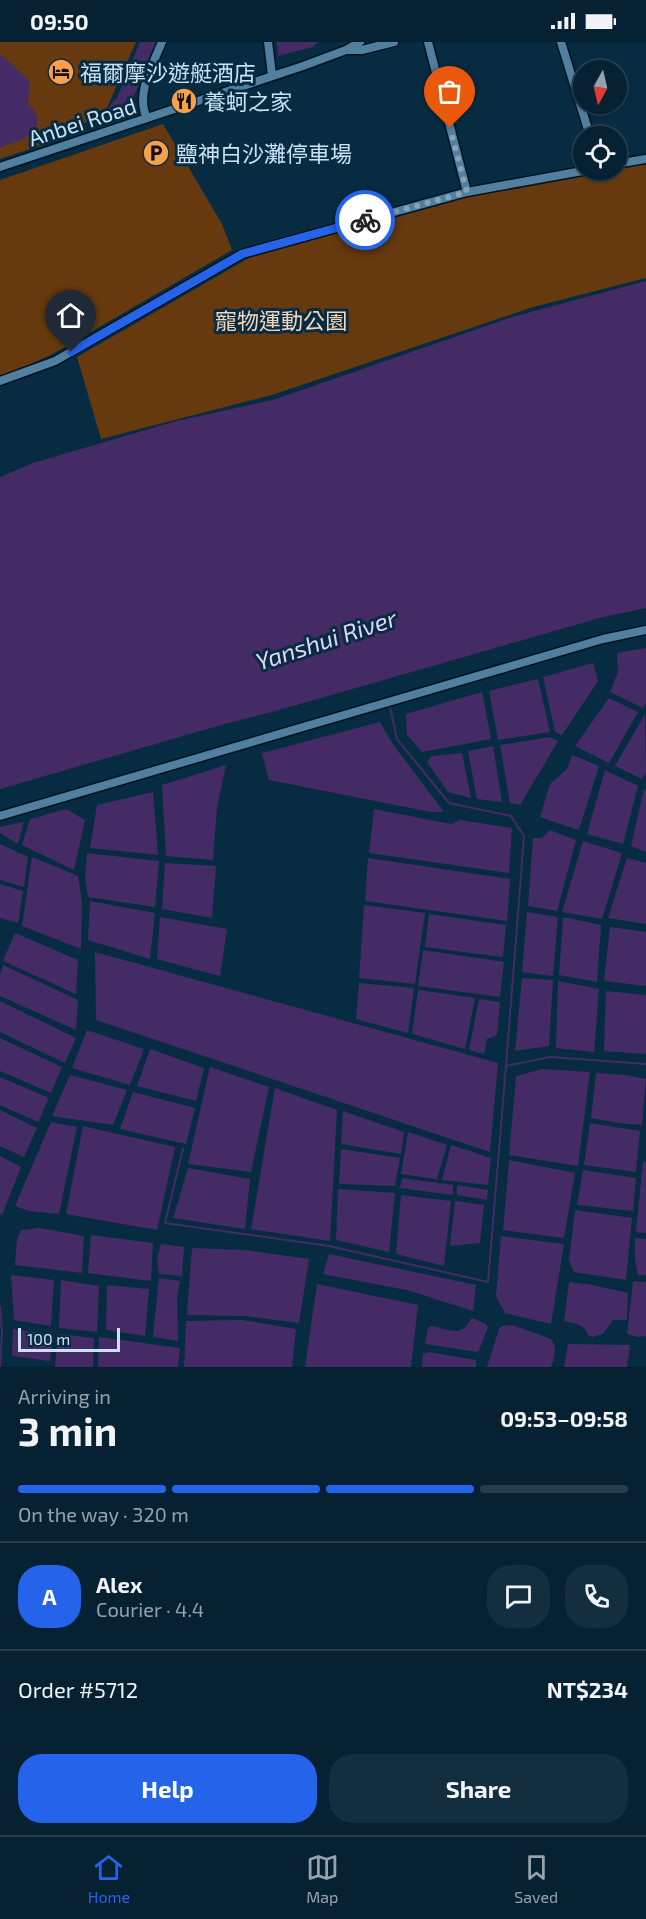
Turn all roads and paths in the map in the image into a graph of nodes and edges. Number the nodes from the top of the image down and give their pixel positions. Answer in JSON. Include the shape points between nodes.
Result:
{"nodes":[{"id":1,"x":162,"y":42,"type":"edge"},
{"id":2,"x":268,"y":42,"type":"edge"},
{"id":3,"x":340,"y":42,"type":"edge"},
{"id":4,"x":360,"y":42,"type":"edge"},
{"id":5,"x":394,"y":42,"type":"edge"},
{"id":6,"x":428,"y":42,"type":"edge"},
{"id":7,"x":561,"y":42,"type":"edge"},
{"id":8,"x":346,"y":50,"type":"junction"},
{"id":9,"x":272,"y":75,"type":"junction"},
{"id":10,"x":147,"y":118,"type":"junction"},
{"id":11,"x":587,"y":126,"type":"edge"},
{"id":12,"x":646,"y":159,"type":"edge"},
{"id":13,"x":627,"y":162,"type":"edge"},
{"id":14,"x":0,"y":167,"type":"edge"},
{"id":15,"x":573,"y":173,"type":"edge"},
{"id":16,"x":467,"y":192,"type":"junction"},
{"id":17,"x":0,"y":381,"type":"edge"},
{"id":18,"x":646,"y":630,"type":"edge"},
{"id":19,"x":0,"y":816,"type":"edge"}],
"edges":[{"from":1,"to":10,"type":"street","via":[[144,90]]},
{"from":2,"to":9,"type":"street"},
{"from":3,"to":8,"type":"street"},
{"from":4,"to":8,"type":"street","name":"Anbei Road"},
{"from":5,"to":8,"type":"street","name":"Anbei Road"},
{"from":6,"to":16,"type":"street"},
{"from":7,"to":11,"type":"street"},
{"from":8,"to":9,"type":"street","name":"Anbei Road"},
{"from":9,"to":10,"type":"street","name":"Anbei Road"},
{"from":10,"to":14,"type":"street","name":"Anbei Road"},
{"from":12,"to":13,"type":"street"},
{"from":15,"to":16,"type":"street"},
{"from":16,"to":17,"type":"street","via":[[242,254],[55,361]]},
{"from":18,"to":19,"type":"street","via":[[603,639]]}]}
